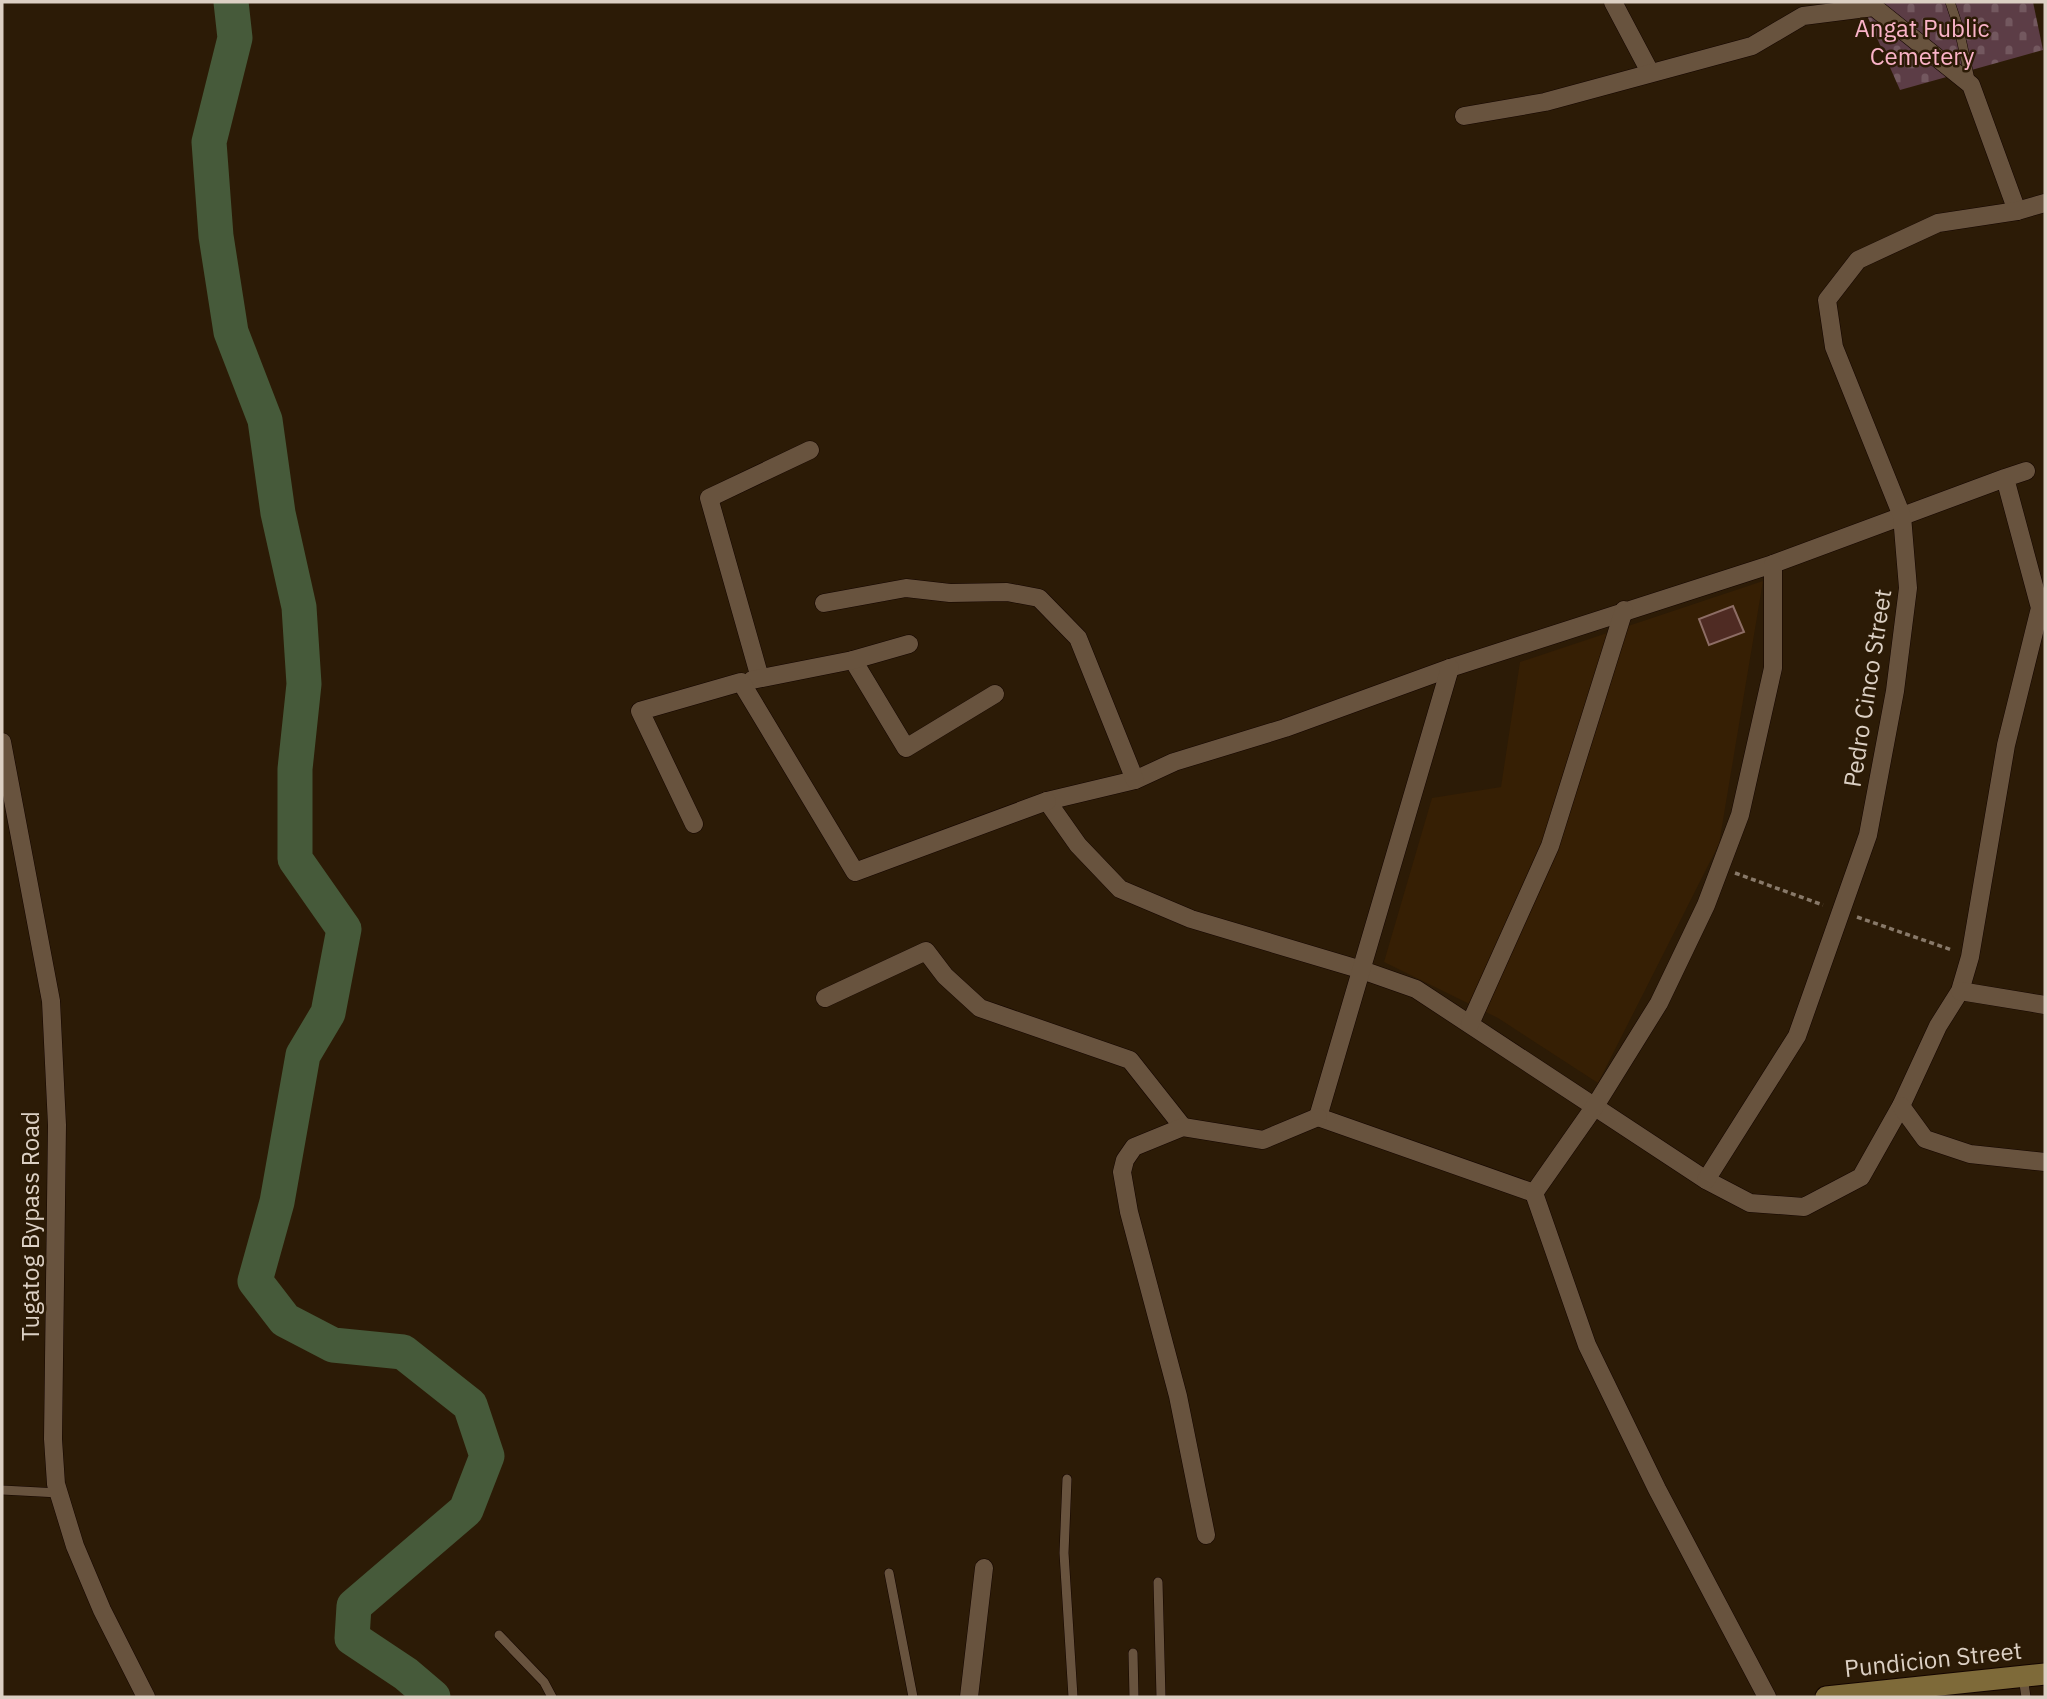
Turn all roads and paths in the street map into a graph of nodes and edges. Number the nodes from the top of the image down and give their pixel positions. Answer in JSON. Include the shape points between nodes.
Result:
{"nodes":[{"id":1,"x":1613,"y":2,"type":"edge"},
{"id":2,"x":1950,"y":2,"type":"edge"},
{"id":3,"x":1650,"y":72,"type":"junction"},
{"id":4,"x":1971,"y":85,"type":"junction"},
{"id":5,"x":1464,"y":116,"type":"dead end"},
{"id":6,"x":2045,"y":203,"type":"edge"},
{"id":7,"x":2017,"y":211,"type":"junction"},
{"id":8,"x":810,"y":450,"type":"dead end"},
{"id":9,"x":2026,"y":471,"type":"dead end"},
{"id":10,"x":2005,"y":478,"type":"junction"},
{"id":11,"x":1902,"y":516,"type":"junction"},
{"id":12,"x":1773,"y":564,"type":"junction"},
{"id":13,"x":824,"y":603,"type":"dead end"},
{"id":14,"x":1624,"y":610,"type":"junction"},
{"id":15,"x":909,"y":644,"type":"dead end"},
{"id":16,"x":853,"y":660,"type":"junction"},
{"id":17,"x":1450,"y":668,"type":"junction"},
{"id":18,"x":760,"y":678,"type":"junction"},
{"id":19,"x":741,"y":682,"type":"junction"},
{"id":20,"x":995,"y":694,"type":"dead end"},
{"id":21,"x":2,"y":742,"type":"edge"},
{"id":22,"x":1136,"y":780,"type":"junction"},
{"id":23,"x":1047,"y":801,"type":"junction"},
{"id":24,"x":694,"y":824,"type":"dead end"},
{"id":25,"x":1362,"y":970,"type":"junction"},
{"id":26,"x":1960,"y":991,"type":"junction"},
{"id":27,"x":825,"y":998,"type":"dead end"},
{"id":28,"x":2045,"y":1005,"type":"edge"},
{"id":29,"x":1470,"y":1024,"type":"junction"},
{"id":30,"x":1595,"y":1106,"type":"junction"},
{"id":31,"x":1901,"y":1106,"type":"junction"},
{"id":32,"x":1318,"y":1117,"type":"junction"},
{"id":33,"x":1183,"y":1127,"type":"junction"},
{"id":34,"x":2045,"y":1162,"type":"edge"},
{"id":35,"x":1706,"y":1180,"type":"junction"},
{"id":36,"x":1534,"y":1193,"type":"junction"},
{"id":37,"x":1067,"y":1479,"type":"dead end"},
{"id":38,"x":2,"y":1490,"type":"edge"},
{"id":39,"x":59,"y":1493,"type":"junction"},
{"id":40,"x":1206,"y":1535,"type":"dead end"},
{"id":41,"x":984,"y":1568,"type":"dead end"},
{"id":42,"x":889,"y":1573,"type":"dead end"},
{"id":43,"x":1158,"y":1582,"type":"dead end"},
{"id":44,"x":499,"y":1635,"type":"dead end"},
{"id":45,"x":1133,"y":1653,"type":"dead end"},
{"id":46,"x":2045,"y":1674,"type":"edge"},
{"id":47,"x":2023,"y":1676,"type":"junction"},
{"id":48,"x":1912,"y":1692,"type":"edge"},
{"id":49,"x":146,"y":1697,"type":"edge"},
{"id":50,"x":552,"y":1697,"type":"edge"},
{"id":51,"x":913,"y":1697,"type":"edge"},
{"id":52,"x":969,"y":1697,"type":"edge"},
{"id":53,"x":1073,"y":1697,"type":"edge"},
{"id":54,"x":1134,"y":1697,"type":"edge"},
{"id":55,"x":1161,"y":1697,"type":"edge"},
{"id":56,"x":1767,"y":1697,"type":"edge"},
{"id":57,"x":1826,"y":1697,"type":"edge"},
{"id":58,"x":2026,"y":1697,"type":"edge"}],
"edges":[{"from":1,"to":3,"type":"street"},
{"from":2,"to":4,"type":"lane"},
{"from":3,"to":4,"type":"street","via":[[1752,46],[1803,16],[1874,7]]},
{"from":3,"to":5,"type":"street","via":[[1545,102]]},
{"from":4,"to":7,"type":"street"},
{"from":6,"to":7,"type":"street","name":"Pedro Cinco Street"},
{"from":7,"to":11,"type":"street","name":"Pedro Cinco Street","via":[[1938,223],[1858,260],[1827,300],[1834,346]]},
{"from":8,"to":18,"type":"street","via":[[709,498]]},
{"from":9,"to":10,"type":"street"},
{"from":10,"to":11,"type":"street"},
{"from":10,"to":26,"type":"street","via":[[2040,608],[2006,745],[1970,957]]},
{"from":11,"to":12,"type":"street"},
{"from":11,"to":35,"type":"street","name":"Pedro Cinco Street","via":[[1908,588],[1895,691],[1868,835],[1797,1036]]},
{"from":12,"to":14,"type":"street"},
{"from":12,"to":30,"type":"street","via":[[1773,668],[1740,815],[1706,905],[1659,1003]]},
{"from":13,"to":22,"type":"street","via":[[906,588],[1007,592],[1040,598],[1078,638]]},
{"from":14,"to":17,"type":"street"},
{"from":14,"to":29,"type":"street","via":[[1550,846]]},
{"from":15,"to":16,"type":"street"},
{"from":16,"to":18,"type":"street"},
{"from":16,"to":20,"type":"street","via":[[906,748]]},
{"from":17,"to":22,"type":"street","via":[[1285,728],[1174,762]]},
{"from":17,"to":25,"type":"street"},
{"from":18,"to":19,"type":"street"},
{"from":19,"to":23,"type":"street","via":[[855,873]]},
{"from":19,"to":24,"type":"street","via":[[640,711]]},
{"from":21,"to":39,"type":"street","name":"Tugatog Bypass Road","via":[[51,1001],[57,1125],[52,1439]]},
{"from":22,"to":23,"type":"street"},
{"from":23,"to":25,"type":"street","via":[[1078,845],[1120,889],[1191,919]]},
{"from":25,"to":29,"type":"street","via":[[1416,989]]},
{"from":25,"to":32,"type":"street"},
{"from":26,"to":28,"type":"street"},
{"from":26,"to":31,"type":"street","via":[[1938,1026]]},
{"from":27,"to":33,"type":"street","via":[[926,951],[980,1008],[1130,1060]]},
{"from":29,"to":30,"type":"street"},
{"from":30,"to":35,"type":"street"},
{"from":30,"to":36,"type":"street"},
{"from":31,"to":34,"type":"street","via":[[1925,1139],[1970,1154]]},
{"from":31,"to":35,"type":"street","via":[[1861,1177],[1804,1207],[1750,1203]]},
{"from":32,"to":33,"type":"street","via":[[1263,1140]]},
{"from":32,"to":36,"type":"street"},
{"from":33,"to":40,"type":"street","via":[[1134,1147],[1122,1172],[1178,1396]]},
{"from":36,"to":56,"type":"street","via":[[1587,1345]]},
{"from":37,"to":53,"type":"lane","via":[[1064,1553]]},
{"from":38,"to":39,"type":"lane"},
{"from":39,"to":49,"type":"street","name":"Tugatog Bypass Road","via":[[96,1597]]},
{"from":41,"to":52,"type":"street"},
{"from":42,"to":51,"type":"lane"},
{"from":43,"to":55,"type":"lane"},
{"from":44,"to":50,"type":"lane","via":[[544,1682]]},
{"from":45,"to":54,"type":"lane"},
{"from":46,"to":47,"type":"main road","name":"Pundicion Street"},
{"from":47,"to":48,"type":"main road","name":"Pundicion Street"},
{"from":47,"to":58,"type":"lane"},
{"from":48,"to":57,"type":"main road","name":"Pundicion Street"}]}
